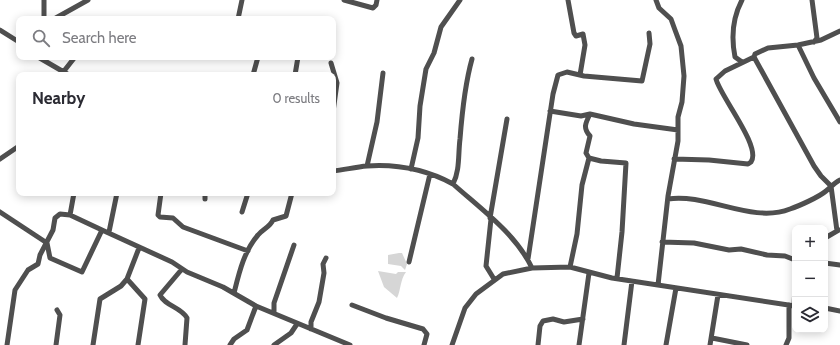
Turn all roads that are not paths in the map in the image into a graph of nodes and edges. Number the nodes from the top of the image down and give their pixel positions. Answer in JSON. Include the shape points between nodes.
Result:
{"nodes":[{"id":1,"x":44,"y":0,"type":"edge"},
{"id":2,"x":88,"y":0,"type":"edge"},
{"id":3,"x":242,"y":0,"type":"edge"},
{"id":4,"x":344,"y":0,"type":"edge"},
{"id":5,"x":377,"y":0,"type":"edge"},
{"id":6,"x":460,"y":0,"type":"edge"},
{"id":7,"x":568,"y":0,"type":"edge"},
{"id":8,"x":656,"y":0,"type":"edge"},
{"id":9,"x":742,"y":0,"type":"edge"},
{"id":10,"x":812,"y":0,"type":"edge"},
{"id":11,"x":44,"y":16,"type":"edge"},
{"id":12,"x":59,"y":16,"type":"edge"},
{"id":13,"x":239,"y":16,"type":"edge"},
{"id":14,"x":0,"y":30,"type":"edge"},
{"id":15,"x":840,"y":31,"type":"edge"},
{"id":16,"x":649,"y":33,"type":"dead end"},
{"id":17,"x":16,"y":40,"type":"edge"},
{"id":18,"x":814,"y":42,"type":"junction"},
{"id":19,"x":798,"y":45,"type":"junction"},
{"id":20,"x":754,"y":57,"type":"junction"},
{"id":21,"x":472,"y":59,"type":"dead end"},
{"id":22,"x":44,"y":60,"type":"edge"},
{"id":23,"x":73,"y":60,"type":"edge"},
{"id":24,"x":257,"y":60,"type":"edge"},
{"id":25,"x":298,"y":60,"type":"edge"},
{"id":26,"x":742,"y":62,"type":"junction"},
{"id":27,"x":331,"y":63,"type":"dead end"},
{"id":28,"x":64,"y":71,"type":"joint"},
{"id":29,"x":254,"y":72,"type":"edge"},
{"id":30,"x":296,"y":72,"type":"edge"},
{"id":31,"x":334,"y":72,"type":"edge"},
{"id":32,"x":383,"y":73,"type":"dead end"},
{"id":33,"x":580,"y":75,"type":"junction"},
{"id":34,"x":336,"y":80,"type":"edge"},
{"id":35,"x":336,"y":90,"type":"edge"},
{"id":36,"x":550,"y":111,"type":"junction"},
{"id":37,"x":590,"y":114,"type":"junction"},
{"id":38,"x":507,"y":119,"type":"dead end"},
{"id":39,"x":840,"y":122,"type":"edge"},
{"id":40,"x":678,"y":130,"type":"junction"},
{"id":41,"x":16,"y":148,"type":"edge"},
{"id":42,"x":589,"y":158,"type":"junction"},
{"id":43,"x":0,"y":159,"type":"edge"},
{"id":44,"x":674,"y":159,"type":"junction"},
{"id":45,"x":367,"y":166,"type":"junction"},
{"id":46,"x":411,"y":169,"type":"junction"},
{"id":47,"x":336,"y":171,"type":"edge"},
{"id":48,"x":430,"y":174,"type":"junction"},
{"id":49,"x":840,"y":180,"type":"edge"},
{"id":50,"x":453,"y":184,"type":"junction"},
{"id":51,"x":831,"y":186,"type":"junction"},
{"id":52,"x":73,"y":196,"type":"edge"},
{"id":53,"x":116,"y":196,"type":"edge"},
{"id":54,"x":160,"y":196,"type":"edge"},
{"id":55,"x":247,"y":196,"type":"edge"},
{"id":56,"x":291,"y":196,"type":"edge"},
{"id":57,"x":668,"y":199,"type":"junction"},
{"id":58,"x":0,"y":212,"type":"edge"},
{"id":59,"x":242,"y":212,"type":"dead end"},
{"id":60,"x":70,"y":215,"type":"junction"},
{"id":61,"x":491,"y":218,"type":"junction"},
{"id":62,"x":102,"y":230,"type":"junction"},
{"id":63,"x":838,"y":230,"type":"edge"},
{"id":64,"x":109,"y":232,"type":"junction"},
{"id":65,"x":828,"y":236,"type":"edge"},
{"id":66,"x":662,"y":242,"type":"junction"},
{"id":67,"x":47,"y":243,"type":"junction"},
{"id":68,"x":294,"y":245,"type":"dead end"},
{"id":69,"x":140,"y":248,"type":"junction"},
{"id":70,"x":248,"y":251,"type":"junction"},
{"id":71,"x":326,"y":258,"type":"dead end"},
{"id":72,"x":528,"y":259,"type":"junction"},
{"id":73,"x":792,"y":259,"type":"edge"},
{"id":74,"x":409,"y":262,"type":"dead end"},
{"id":75,"x":828,"y":263,"type":"edge"},
{"id":76,"x":840,"y":265,"type":"edge"},
{"id":77,"x":570,"y":267,"type":"junction"},
{"id":78,"x":182,"y":268,"type":"junction"},
{"id":79,"x":532,"y":268,"type":"junction"},
{"id":80,"x":589,"y":273,"type":"junction"},
{"id":81,"x":617,"y":278,"type":"junction"},
{"id":82,"x":126,"y":279,"type":"junction"},
{"id":83,"x":494,"y":279,"type":"junction"},
{"id":84,"x":632,"y":281,"type":"junction"},
{"id":85,"x":658,"y":285,"type":"junction"},
{"id":86,"x":676,"y":288,"type":"junction"},
{"id":87,"x":234,"y":293,"type":"junction"},
{"id":88,"x":718,"y":295,"type":"junction"},
{"id":89,"x":352,"y":305,"type":"dead end"},
{"id":90,"x":792,"y":305,"type":"edge"},
{"id":91,"x":256,"y":306,"type":"junction"},
{"id":92,"x":828,"y":309,"type":"edge"},
{"id":93,"x":57,"y":310,"type":"dead end"},
{"id":94,"x":840,"y":311,"type":"edge"},
{"id":95,"x":274,"y":313,"type":"junction"},
{"id":96,"x":792,"y":316,"type":"edge"},
{"id":97,"x":583,"y":318,"type":"junction"},
{"id":98,"x":296,"y":324,"type":"junction"},
{"id":99,"x":311,"y":329,"type":"junction"},
{"id":100,"x":712,"y":338,"type":"junction"},
{"id":101,"x":338,"y":343,"type":"edge"},
{"id":102,"x":7,"y":345,"type":"edge"},
{"id":103,"x":56,"y":345,"type":"edge"},
{"id":104,"x":93,"y":345,"type":"edge"},
{"id":105,"x":138,"y":345,"type":"edge"},
{"id":106,"x":184,"y":345,"type":"edge"},
{"id":107,"x":230,"y":345,"type":"edge"},
{"id":108,"x":274,"y":345,"type":"edge"},
{"id":109,"x":350,"y":345,"type":"edge"},
{"id":110,"x":424,"y":345,"type":"edge"},
{"id":111,"x":452,"y":345,"type":"edge"},
{"id":112,"x":538,"y":345,"type":"edge"},
{"id":113,"x":579,"y":345,"type":"edge"},
{"id":114,"x":624,"y":345,"type":"edge"},
{"id":115,"x":666,"y":345,"type":"edge"},
{"id":116,"x":710,"y":345,"type":"edge"},
{"id":117,"x":747,"y":345,"type":"edge"},
{"id":118,"x":786,"y":345,"type":"edge"}],
"edges":[{"from":1,"to":11,"type":"street"},
{"from":2,"to":12,"type":"street"},
{"from":3,"to":13,"type":"street"},
{"from":4,"to":5,"type":"street","via":[[373,8]]},
{"from":6,"to":46,"type":"street","via":[[441,27],[434,53],[426,69],[418,138]]},
{"from":7,"to":33,"type":"street","via":[[574,33],[576,36],[582,34],[585,45]]},
{"from":8,"to":40,"type":"street","via":[[659,8],[671,19],[683,57],[684,76]]},
{"from":9,"to":26,"type":"street","via":[[734,20],[732,36],[735,57]]},
{"from":10,"to":18,"type":"street","via":[[817,38]]},
{"from":14,"to":17,"type":"street"},
{"from":15,"to":18,"type":"street"},
{"from":16,"to":33,"type":"street","via":[[650,44],[642,81]]},
{"from":18,"to":19,"type":"street"},
{"from":19,"to":20,"type":"street","via":[[768,48]]},
{"from":19,"to":39,"type":"street"},
{"from":20,"to":26,"type":"street"},
{"from":20,"to":51,"type":"street","via":[[814,166]]},
{"from":21,"to":50,"type":"street","via":[[460,137],[458,174]]},
{"from":22,"to":28,"type":"street"},
{"from":23,"to":28,"type":"street"},
{"from":24,"to":29,"type":"street"},
{"from":25,"to":30,"type":"street"},
{"from":26,"to":44,"type":"street","via":[[724,71],[716,79],[744,131],[753,160],[748,164]]},
{"from":27,"to":31,"type":"street"},
{"from":32,"to":45,"type":"street","via":[[378,122]]},
{"from":33,"to":36,"type":"street","via":[[567,72],[558,75]]},
{"from":34,"to":35,"type":"street"},
{"from":36,"to":37,"type":"street","via":[[581,116]]},
{"from":36,"to":72,"type":"street"},
{"from":37,"to":40,"type":"street"},
{"from":37,"to":42,"type":"street","via":[[584,127],[590,136],[586,152]]},
{"from":38,"to":61,"type":"street"},
{"from":40,"to":44,"type":"street"},
{"from":41,"to":43,"type":"street"},
{"from":42,"to":77,"type":"street","via":[[583,174],[577,234]]},
{"from":42,"to":81,"type":"street","via":[[626,163]]},
{"from":44,"to":57,"type":"street"},
{"from":45,"to":46,"type":"street"},
{"from":45,"to":47,"type":"street"},
{"from":46,"to":48,"type":"street"},
{"from":48,"to":50,"type":"street"},
{"from":48,"to":74,"type":"street"},
{"from":49,"to":51,"type":"street"},
{"from":50,"to":61,"type":"street"},
{"from":51,"to":57,"type":"street","via":[[825,192],[789,210],[771,213],[687,198]]},
{"from":51,"to":63,"type":"street"},
{"from":52,"to":60,"type":"street"},
{"from":53,"to":64,"type":"street"},
{"from":54,"to":70,"type":"street","via":[[160,217],[173,218],[184,227]]},
{"from":55,"to":59,"type":"street"},
{"from":56,"to":70,"type":"street","via":[[286,216],[273,220],[258,235]]},
{"from":57,"to":66,"type":"street"},
{"from":58,"to":67,"type":"street"},
{"from":60,"to":62,"type":"street"},
{"from":60,"to":67,"type":"street","via":[[60,214],[55,218]]},
{"from":61,"to":72,"type":"street"},
{"from":61,"to":83,"type":"street","via":[[486,261]]},
{"from":62,"to":64,"type":"street"},
{"from":62,"to":67,"type":"street","via":[[82,272],[50,258]]},
{"from":63,"to":65,"type":"street"},
{"from":64,"to":69,"type":"street"},
{"from":66,"to":73,"type":"street","via":[[694,243],[729,250],[741,249]]},
{"from":66,"to":85,"type":"street"},
{"from":67,"to":102,"type":"street","via":[[37,266],[28,270],[15,290]]},
{"from":68,"to":95,"type":"street","via":[[274,304]]},
{"from":69,"to":78,"type":"street"},
{"from":69,"to":82,"type":"street"},
{"from":70,"to":87,"type":"street"},
{"from":71,"to":99,"type":"street","via":[[323,264],[319,302]]},
{"from":72,"to":79,"type":"street"},
{"from":75,"to":76,"type":"street"},
{"from":77,"to":79,"type":"street"},
{"from":77,"to":80,"type":"street"},
{"from":78,"to":87,"type":"street"},
{"from":78,"to":106,"type":"street","via":[[160,295],[165,302],[182,311],[187,318]]},
{"from":79,"to":83,"type":"street","via":[[508,272]]},
{"from":80,"to":81,"type":"street"},
{"from":80,"to":97,"type":"street"},
{"from":81,"to":84,"type":"street"},
{"from":82,"to":104,"type":"street","via":[[117,290],[100,299]]},
{"from":82,"to":105,"type":"street","via":[[145,299]]},
{"from":83,"to":111,"type":"street","via":[[476,294],[465,308]]},
{"from":84,"to":85,"type":"street"},
{"from":84,"to":114,"type":"street"},
{"from":85,"to":86,"type":"street"},
{"from":86,"to":88,"type":"street"},
{"from":86,"to":115,"type":"street"},
{"from":87,"to":91,"type":"street"},
{"from":88,"to":90,"type":"street"},
{"from":88,"to":100,"type":"street"},
{"from":89,"to":110,"type":"street","via":[[423,329],[427,334]]},
{"from":91,"to":95,"type":"street"},
{"from":91,"to":107,"type":"street","via":[[247,330],[234,338]]},
{"from":92,"to":94,"type":"street"},
{"from":93,"to":103,"type":"street","via":[[60,315]]},
{"from":95,"to":98,"type":"street"},
{"from":96,"to":118,"type":"street","via":[[790,338]]},
{"from":97,"to":112,"type":"street","via":[[564,322],[553,318],[543,321]]},
{"from":97,"to":113,"type":"street"},
{"from":98,"to":99,"type":"street"},
{"from":98,"to":108,"type":"street","via":[[291,333]]},
{"from":99,"to":101,"type":"street"},
{"from":100,"to":116,"type":"street"},
{"from":100,"to":117,"type":"street"},
{"from":101,"to":109,"type":"street"}]}
